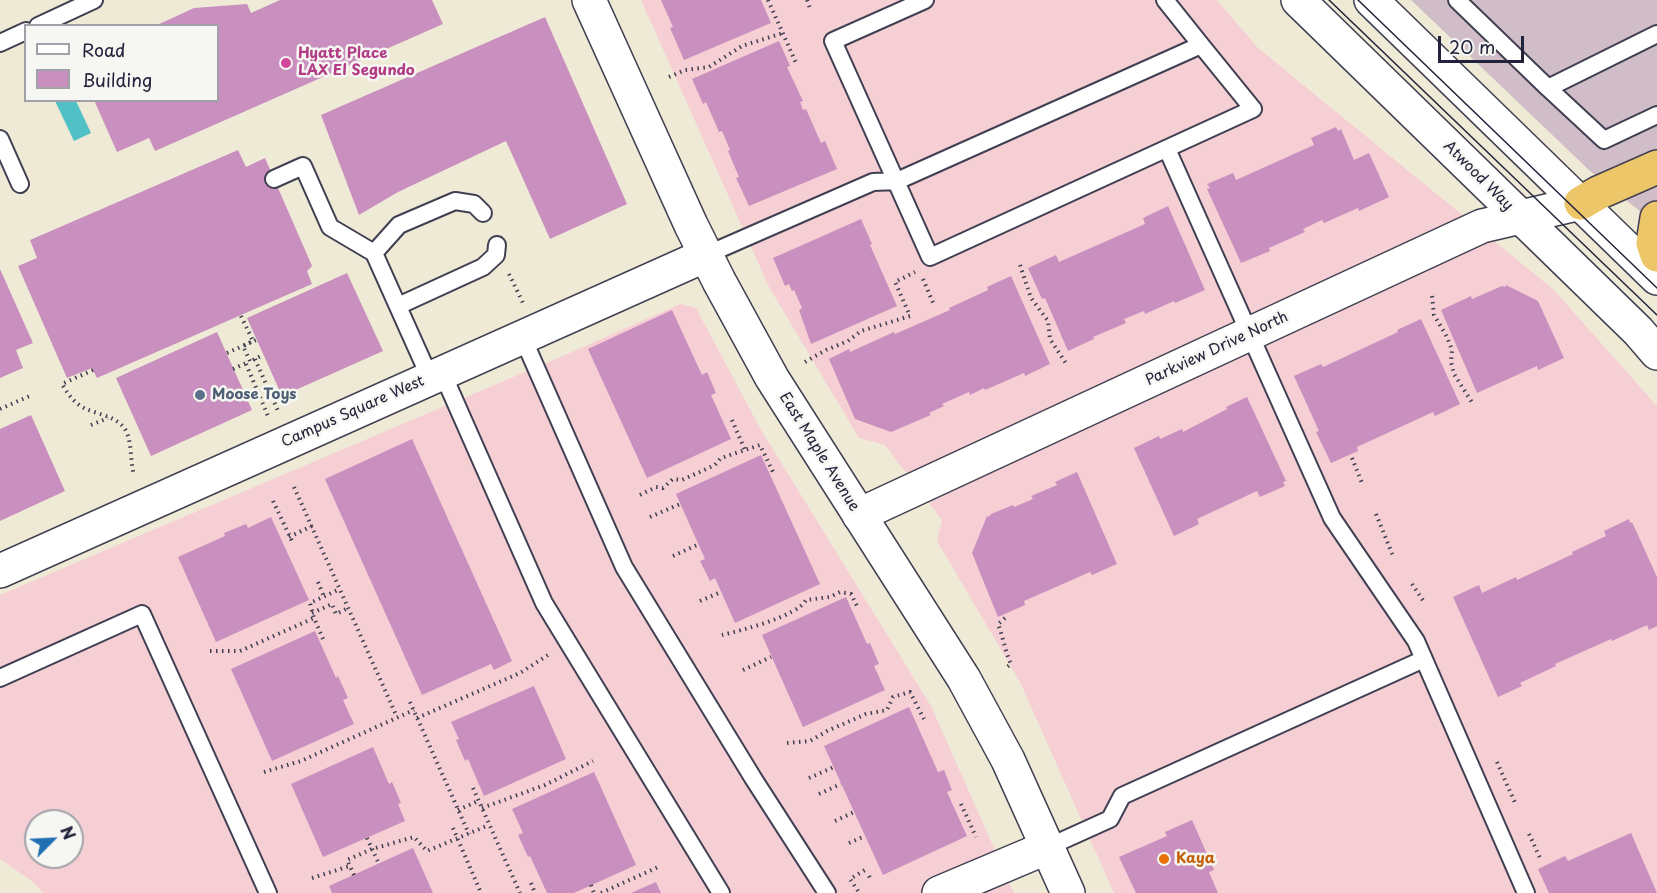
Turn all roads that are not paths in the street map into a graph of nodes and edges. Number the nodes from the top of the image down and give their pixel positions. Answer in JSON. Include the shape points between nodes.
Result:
{"nodes":[{"id":1,"x":94,"y":0,"type":"edge"},
{"id":2,"x":589,"y":0,"type":"edge"},
{"id":3,"x":925,"y":0,"type":"edge"},
{"id":4,"x":1165,"y":0,"type":"edge"},
{"id":5,"x":1298,"y":0,"type":"edge"},
{"id":6,"x":1371,"y":0,"type":"edge"},
{"id":7,"x":1457,"y":0,"type":"edge"},
{"id":8,"x":42,"y":24,"type":"edge"},
{"id":9,"x":24,"y":32,"type":"edge"},
{"id":10,"x":1657,"y":34,"type":"edge"},
{"id":11,"x":0,"y":43,"type":"edge"},
{"id":12,"x":1201,"y":45,"type":"junction"},
{"id":13,"x":1548,"y":88,"type":"junction"},
{"id":14,"x":1657,"y":114,"type":"edge"},
{"id":15,"x":0,"y":140,"type":"edge"},
{"id":16,"x":1167,"y":149,"type":"junction"},
{"id":17,"x":1657,"y":167,"type":"edge"},
{"id":18,"x":274,"y":179,"type":"dead end"},
{"id":19,"x":897,"y":182,"type":"junction"},
{"id":20,"x":20,"y":184,"type":"dead end"},
{"id":21,"x":1581,"y":203,"type":"junction"},
{"id":22,"x":483,"y":213,"type":"dead end"},
{"id":23,"x":1519,"y":217,"type":"junction"},
{"id":24,"x":1657,"y":218,"type":"edge"},
{"id":25,"x":497,"y":245,"type":"dead end"},
{"id":26,"x":374,"y":252,"type":"junction"},
{"id":27,"x":706,"y":255,"type":"junction"},
{"id":28,"x":1657,"y":255,"type":"edge"},
{"id":29,"x":1657,"y":278,"type":"edge"},
{"id":30,"x":398,"y":306,"type":"junction"},
{"id":31,"x":1250,"y":334,"type":"junction"},
{"id":32,"x":522,"y":336,"type":"junction"},
{"id":33,"x":1657,"y":353,"type":"edge"},
{"id":34,"x":436,"y":375,"type":"junction"},
{"id":35,"x":859,"y":515,"type":"junction"},
{"id":36,"x":0,"y":571,"type":"edge"},
{"id":37,"x":1424,"y":659,"type":"junction"},
{"id":38,"x":0,"y":678,"type":"edge"},
{"id":39,"x":1048,"y":847,"type":"junction"},
{"id":40,"x":268,"y":893,"type":"edge"},
{"id":41,"x":721,"y":893,"type":"edge"},
{"id":42,"x":827,"y":893,"type":"edge"},
{"id":43,"x":939,"y":893,"type":"edge"},
{"id":44,"x":1068,"y":893,"type":"edge"},
{"id":45,"x":1526,"y":893,"type":"edge"}],
"edges":[{"from":1,"to":8,"type":"lane"},
{"from":2,"to":27,"type":"street","name":"East Maple Avenue"},
{"from":3,"to":19,"type":"lane","via":[[833,41]]},
{"from":4,"to":12,"type":"lane"},
{"from":5,"to":23,"type":"street","name":"Atwood Way"},
{"from":6,"to":21,"type":"street"},
{"from":7,"to":13,"type":"lane"},
{"from":9,"to":11,"type":"lane"},
{"from":10,"to":13,"type":"lane"},
{"from":12,"to":16,"type":"lane","via":[[1253,109]]},
{"from":12,"to":19,"type":"lane"},
{"from":13,"to":14,"type":"lane","via":[[1604,140]]},
{"from":15,"to":20,"type":"lane"},
{"from":16,"to":19,"type":"lane","via":[[930,257]]},
{"from":16,"to":31,"type":"lane"},
{"from":17,"to":21,"type":"highway"},
{"from":18,"to":26,"type":"lane","via":[[303,166],[330,228]]},
{"from":19,"to":27,"type":"lane","via":[[873,182]]},
{"from":21,"to":23,"type":"street","name":"Parkview Drive North"},
{"from":21,"to":29,"type":"street"},
{"from":22,"to":26,"type":"lane","via":[[474,204],[455,201],[399,225]]},
{"from":23,"to":31,"type":"street","name":"Parkview Drive North","via":[[1482,226]]},
{"from":23,"to":33,"type":"street","name":"Atwood Way"},
{"from":24,"to":28,"type":"highway","via":[[1653,243]]},
{"from":25,"to":30,"type":"lane","via":[[496,255],[483,267]]},
{"from":26,"to":30,"type":"lane"},
{"from":27,"to":32,"type":"street","name":"Campus Square West"},
{"from":27,"to":35,"type":"street","name":"East Maple Avenue","via":[[772,378]]},
{"from":30,"to":34,"type":"lane"},
{"from":31,"to":35,"type":"street","name":"Parkview Drive North"},
{"from":31,"to":37,"type":"lane","via":[[1332,518],[1416,641]]},
{"from":32,"to":34,"type":"street","name":"Campus Square West"},
{"from":32,"to":42,"type":"lane","via":[[624,567]]},
{"from":34,"to":36,"type":"street","name":"Campus Square West"},
{"from":34,"to":41,"type":"lane","via":[[544,603]]},
{"from":35,"to":39,"type":"street","name":"East Maple Avenue","via":[[964,679],[1008,760]]},
{"from":37,"to":39,"type":"lane","via":[[1122,796],[1110,819]]},
{"from":37,"to":45,"type":"lane"},
{"from":38,"to":40,"type":"lane","via":[[142,614]]},
{"from":39,"to":43,"type":"street"},
{"from":39,"to":44,"type":"street","name":"East Maple Avenue"}]}
